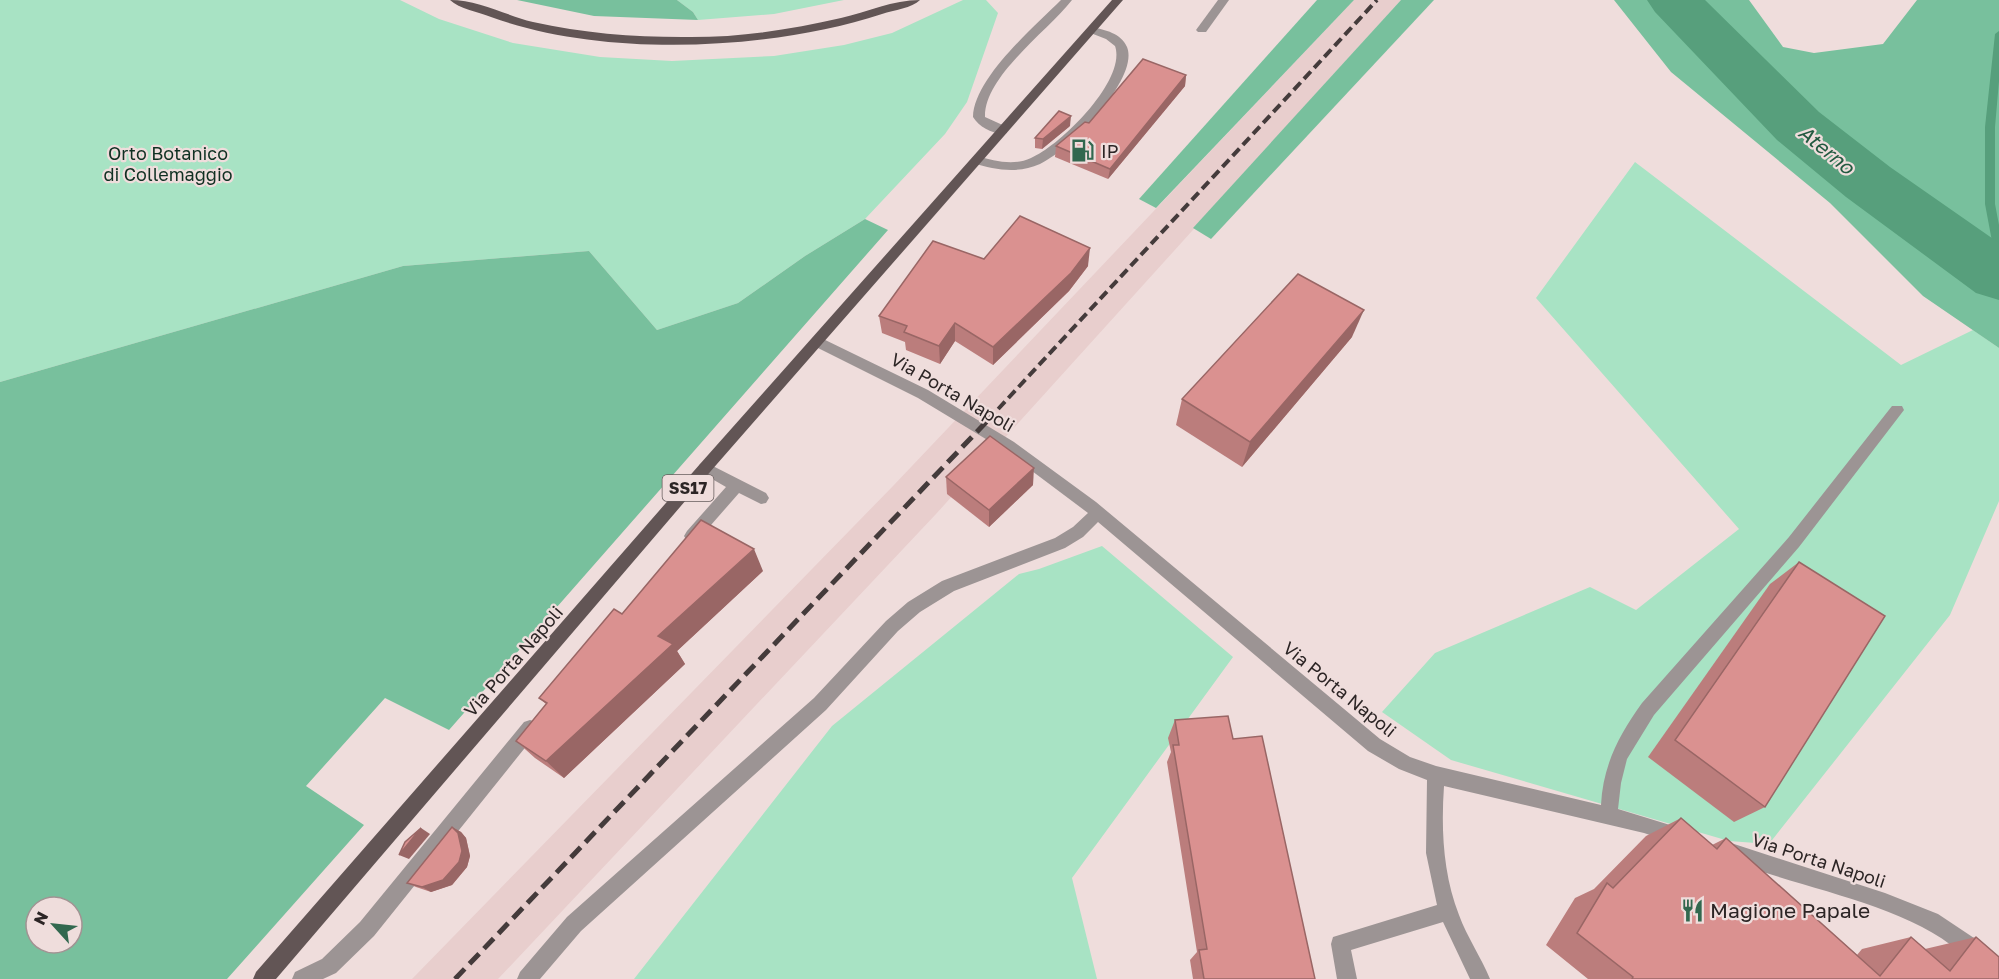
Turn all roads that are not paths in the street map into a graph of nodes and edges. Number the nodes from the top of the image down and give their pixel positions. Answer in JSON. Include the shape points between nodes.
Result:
{"nodes":[{"id":1,"x":455,"y":0,"type":"edge"},
{"id":2,"x":915,"y":0,"type":"edge"},
{"id":3,"x":1067,"y":0,"type":"edge"},
{"id":4,"x":1118,"y":0,"type":"edge"},
{"id":5,"x":1224,"y":0,"type":"edge"},
{"id":6,"x":1092,"y":30,"type":"junction"},
{"id":7,"x":1202,"y":30,"type":"dead end"},
{"id":8,"x":1003,"y":130,"type":"junction"},
{"id":9,"x":977,"y":160,"type":"junction"},
{"id":10,"x":818,"y":340,"type":"junction"},
{"id":11,"x":1897,"y":410,"type":"dead end"},
{"id":12,"x":705,"y":468,"type":"junction"},
{"id":13,"x":737,"y":485,"type":"junction"},
{"id":14,"x":761,"y":498,"type":"dead end"},
{"id":15,"x":1098,"y":513,"type":"junction"},
{"id":16,"x":683,"y":546,"type":"edge"},
{"id":17,"x":545,"y":711,"type":"edge"},
{"id":18,"x":1436,"y":775,"type":"junction"},
{"id":19,"x":1609,"y":816,"type":"junction"},
{"id":20,"x":1688,"y":838,"type":"edge"},
{"id":21,"x":1720,"y":849,"type":"edge"},
{"id":22,"x":1448,"y":911,"type":"junction"},
{"id":23,"x":269,"y":977,"type":"edge"},
{"id":24,"x":302,"y":979,"type":"edge"},
{"id":25,"x":527,"y":979,"type":"edge"},
{"id":26,"x":1347,"y":979,"type":"edge"},
{"id":27,"x":1480,"y":979,"type":"edge"},
{"id":28,"x":1998,"y":979,"type":"edge"}],
"edges":[{"from":1,"to":2,"type":"main road","via":[[547,29],[675,40],[737,38],[819,28]]},
{"from":3,"to":8,"type":"street","via":[[983,94],[979,117]]},
{"from":4,"to":6,"type":"main road","name":"Via Porta Napoli","number":"SS17"},
{"from":5,"to":7,"type":"street"},
{"from":6,"to":8,"type":"main road","name":"Via Porta Napoli","number":"SS17"},
{"from":6,"to":9,"type":"street","via":[[1117,41],[1123,51],[1123,64],[1106,94],[1073,132],[1041,158],[1025,164],[998,166]]},
{"from":8,"to":9,"type":"main road","name":"Via Porta Napoli","number":"SS17"},
{"from":9,"to":10,"type":"main road","name":"Via Porta Napoli","number":"SS17"},
{"from":10,"to":12,"type":"main road","name":"Via Porta Napoli","number":"SS17"},
{"from":10,"to":15,"type":"street","name":"Via Porta Napoli","via":[[980,427]]},
{"from":11,"to":19,"type":"street","via":[[1794,542],[1633,729],[1613,768]]},
{"from":12,"to":13,"type":"street"},
{"from":12,"to":23,"type":"main road","name":"Via Porta Napoli","number":"SS17"},
{"from":13,"to":14,"type":"street"},
{"from":13,"to":16,"type":"street"},
{"from":15,"to":18,"type":"street","name":"Via Porta Napoli","via":[[1374,745],[1404,763]]},
{"from":15,"to":25,"type":"street","via":[[1060,543],[935,592],[902,616],[820,704],[574,924]]},
{"from":17,"to":24,"type":"street","via":[[367,929],[329,966]]},
{"from":18,"to":19,"type":"street","name":"Via Porta Napoli"},
{"from":18,"to":22,"type":"street","via":[[1436,857]]},
{"from":19,"to":20,"type":"street","name":"Via Porta Napoli"},
{"from":21,"to":28,"type":"street","name":"Via Porta Napoli","via":[[1885,902],[1931,921],[1967,945]]},
{"from":22,"to":26,"type":"street","via":[[1340,944]]},
{"from":22,"to":27,"type":"street"}]}
